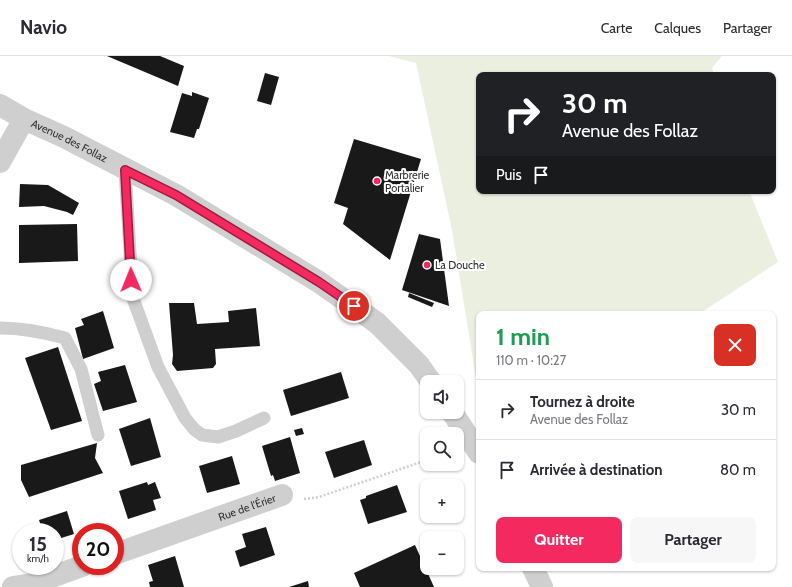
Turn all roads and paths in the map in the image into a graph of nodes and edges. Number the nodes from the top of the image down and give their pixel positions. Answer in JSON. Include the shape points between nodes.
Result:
{"nodes":[{"id":1,"x":0,"y":105,"type":"edge"},
{"id":2,"x":24,"y":119,"type":"junction"},
{"id":3,"x":0,"y":162,"type":"edge"},
{"id":4,"x":125,"y":170,"type":"junction"},
{"id":5,"x":0,"y":328,"type":"edge"},
{"id":6,"x":426,"y":375,"type":"edge"},
{"id":7,"x":264,"y":418,"type":"dead end"},
{"id":8,"x":457,"y":419,"type":"edge"},
{"id":9,"x":98,"y":435,"type":"dead end"},
{"id":10,"x":476,"y":448,"type":"edge"},
{"id":11,"x":420,"y":462,"type":"edge"},
{"id":12,"x":282,"y":495,"type":"joint"},
{"id":13,"x":124,"y":551,"type":"edge"},
{"id":14,"x":72,"y":570,"type":"edge"},
{"id":15,"x":534,"y":571,"type":"edge"},
{"id":16,"x":13,"y":587,"type":"edge"},
{"id":17,"x":542,"y":587,"type":"edge"}],
"edges":[{"from":1,"to":2,"type":"street","name":"Avenue des Follaz"},
{"from":2,"to":3,"type":"street"},
{"from":2,"to":4,"type":"street","name":"Avenue des Follaz"},
{"from":4,"to":6,"type":"street","name":"Avenue des Follaz","via":[[176,195],[319,282],[377,323]]},
{"from":4,"to":7,"type":"lane","via":[[131,293],[158,367],[185,418],[202,435],[218,436]]},
{"from":5,"to":9,"type":"lane","via":[[44,332],[65,338],[81,369]]},
{"from":8,"to":10,"type":"street"},
{"from":11,"to":12,"type":"path","name":"Rue de l'Érier","via":[[319,497],[303,499]]},
{"from":12,"to":13,"type":"street","name":"Rue de l'Érier"},
{"from":14,"to":16,"type":"street","via":[[32,584]]},
{"from":15,"to":17,"type":"street"}]}
